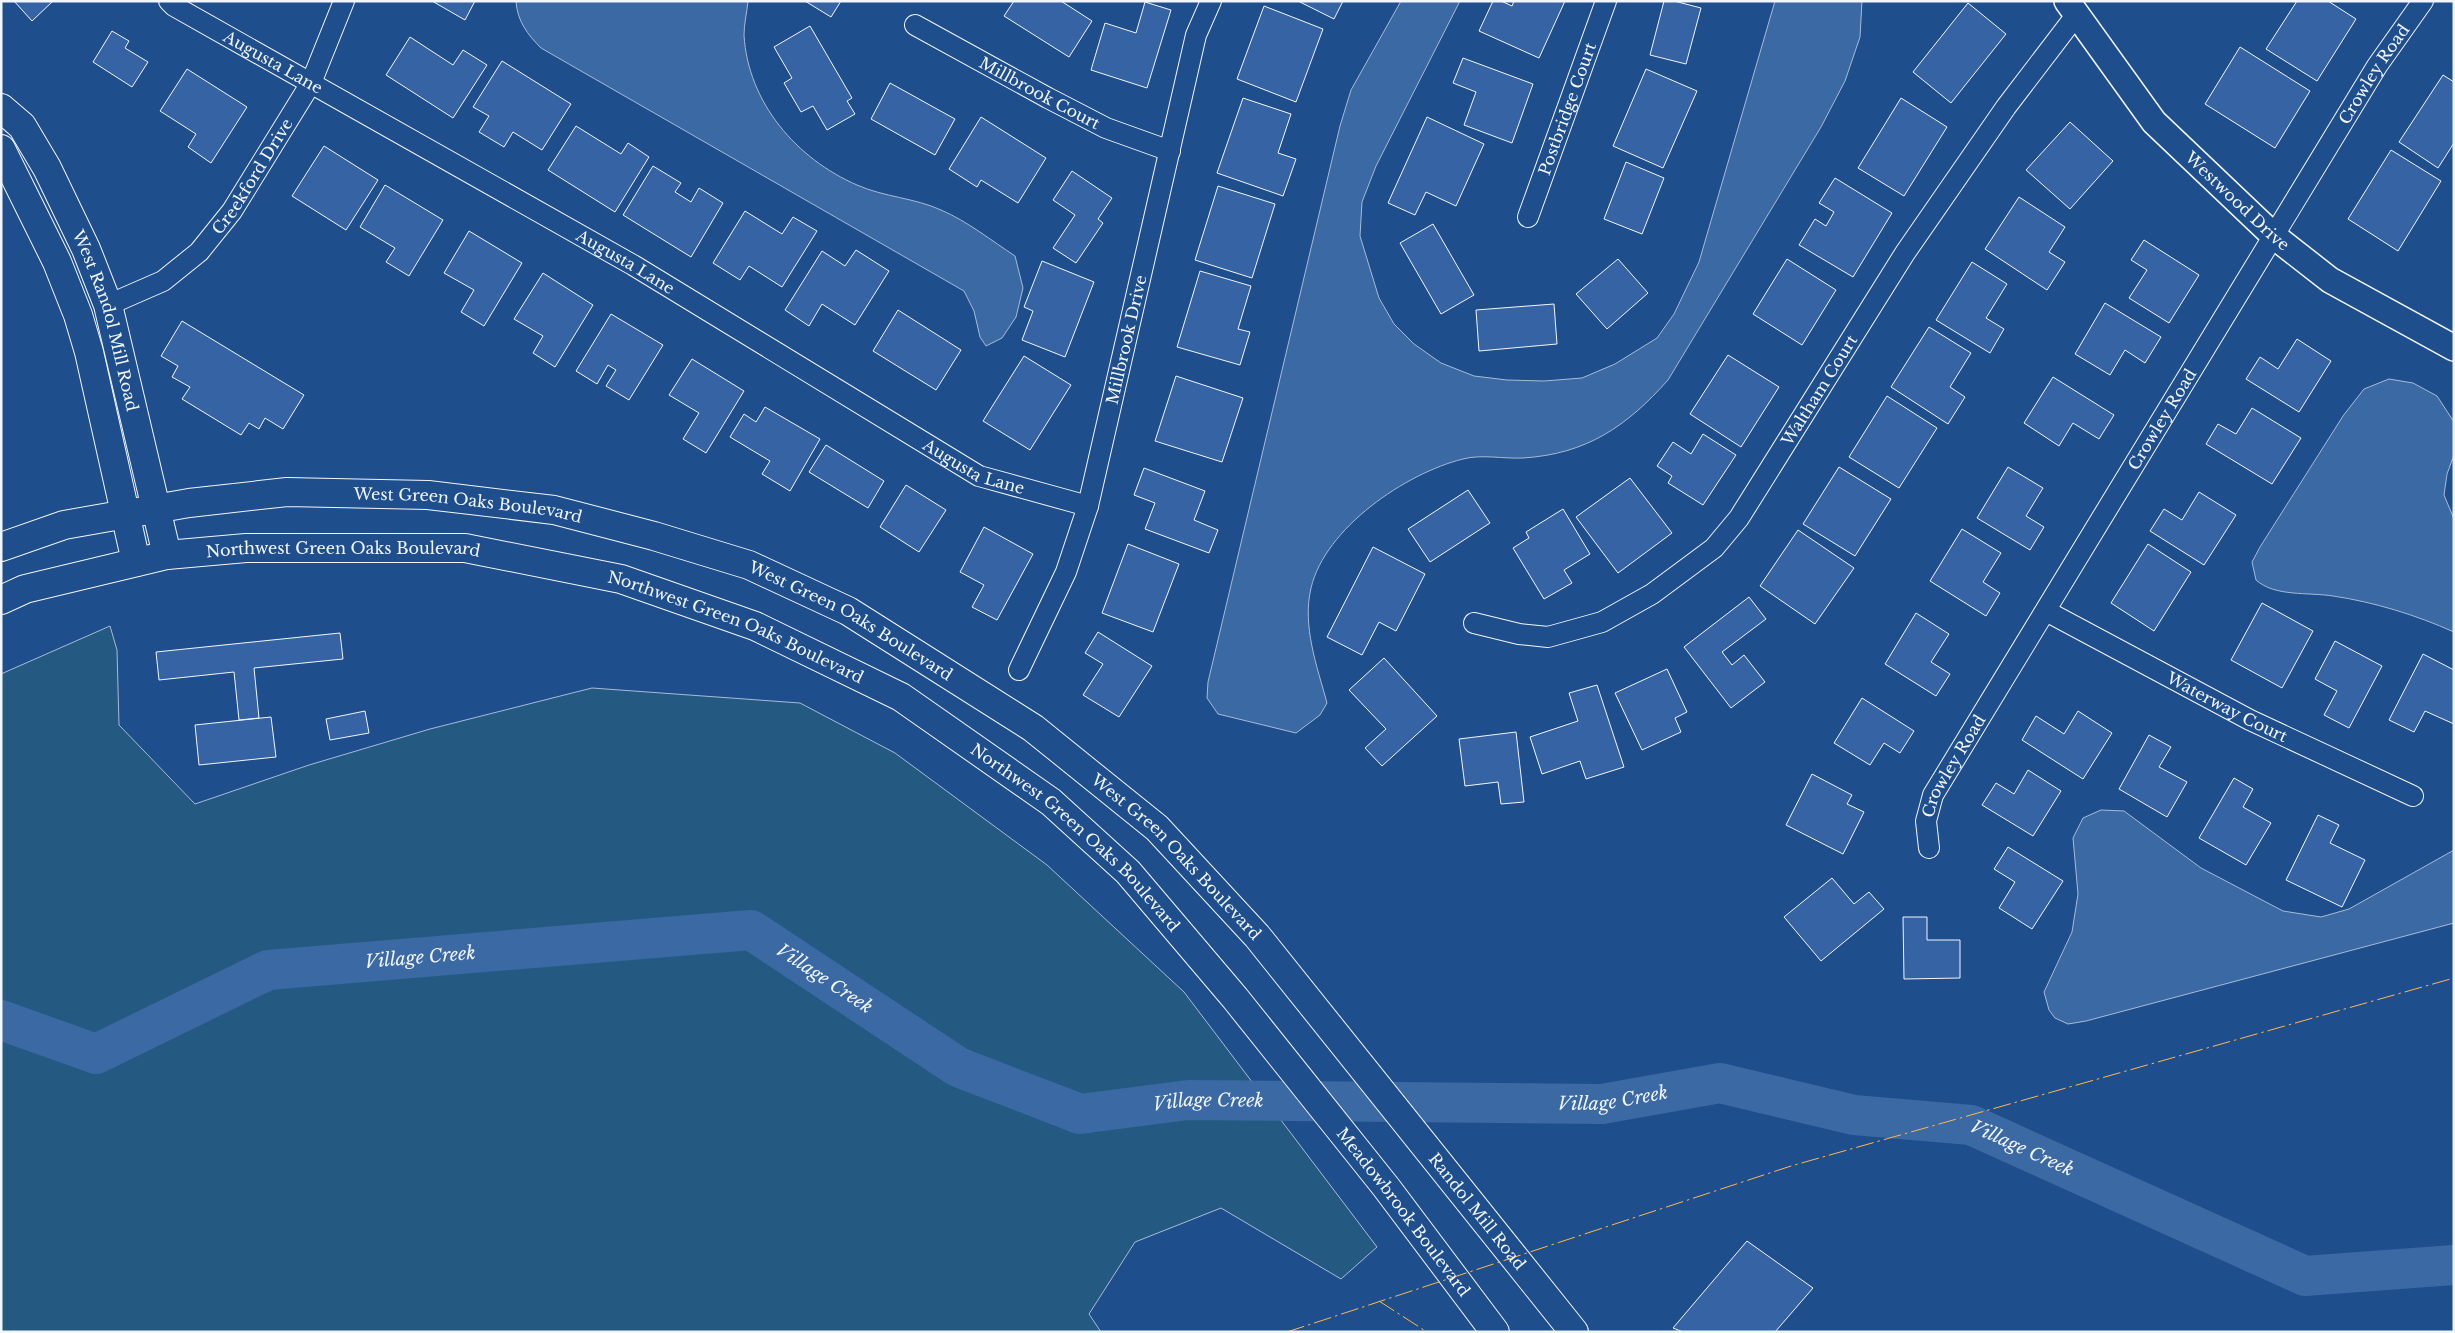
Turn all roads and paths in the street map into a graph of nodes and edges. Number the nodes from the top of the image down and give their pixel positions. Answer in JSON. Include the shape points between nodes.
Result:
{"nodes":[{"id":1,"x":169,"y":1,"type":"edge"},
{"id":2,"x":344,"y":1,"type":"edge"},
{"id":3,"x":1211,"y":1,"type":"edge"},
{"id":4,"x":1606,"y":1,"type":"edge"},
{"id":5,"x":2423,"y":1,"type":"edge"},
{"id":6,"x":2072,"y":8,"type":"edge"},
{"id":7,"x":915,"y":24,"type":"dead end"},
{"id":8,"x":311,"y":83,"type":"junction"},
{"id":9,"x":1,"y":108,"type":"edge"},
{"id":10,"x":1,"y":148,"type":"edge"},
{"id":11,"x":1170,"y":151,"type":"junction"},
{"id":12,"x":1528,"y":217,"type":"dead end"},
{"id":13,"x":2275,"y":237,"type":"junction"},
{"id":14,"x":108,"y":306,"type":"junction"},
{"id":15,"x":2454,"y":348,"type":"edge"},
{"id":16,"x":1088,"y":506,"type":"junction"},
{"id":17,"x":157,"y":508,"type":"junction"},
{"id":18,"x":126,"y":515,"type":"junction"},
{"id":19,"x":1,"y":547,"type":"edge"},
{"id":20,"x":167,"y":555,"type":"junction"},
{"id":21,"x":136,"y":562,"type":"junction"},
{"id":22,"x":1,"y":600,"type":"edge"},
{"id":23,"x":2046,"y":611,"type":"junction"},
{"id":24,"x":1474,"y":623,"type":"dead end"},
{"id":25,"x":1019,"y":670,"type":"dead end"},
{"id":26,"x":2412,"y":796,"type":"dead end"},
{"id":27,"x":1929,"y":848,"type":"dead end"},
{"id":28,"x":1382,"y":1091,"type":"joint"},
{"id":29,"x":1310,"y":1092,"type":"joint"},
{"id":30,"x":1496,"y":1332,"type":"edge"},
{"id":31,"x":1574,"y":1332,"type":"edge"}],
"edges":[{"from":1,"to":8,"type":"street","name":"Augusta Lane"},
{"from":2,"to":8,"type":"street","name":"Creekford Drive"},
{"from":3,"to":11,"type":"street","name":"Millbrook Drive","via":[[1196,35]]},
{"from":4,"to":12,"type":"street","name":"Postbridge Court"},
{"from":5,"to":13,"type":"street","name":"Crowley Road","via":[[2377,66]]},
{"from":6,"to":13,"type":"street","name":"Westwood Drive","via":[[2154,122]]},
{"from":6,"to":24,"type":"street","name":"Waltham Court","via":[[1905,253],[1739,518],[1714,548],[1652,594],[1602,622],[1548,637]]},
{"from":7,"to":11,"type":"street","name":"Millbrook Court","via":[[1106,128]]},
{"from":8,"to":14,"type":"street","name":"Creekford Drive","via":[[232,211],[199,252],[163,281]]},
{"from":8,"to":16,"type":"street","name":"Augusta Lane","via":[[633,265],[979,476]]},
{"from":9,"to":14,"type":"main road","name":"West Randol Mill Road","via":[[22,126],[47,168],[86,249]]},
{"from":10,"to":18,"type":"main road","name":"West Randol Mill Road","via":[[57,262],[78,315]]},
{"from":11,"to":16,"type":"street","name":"Millbrook Drive"},
{"from":13,"to":15,"type":"street","name":"Westwood Drive","via":[[2330,280]]},
{"from":13,"to":23,"type":"street","name":"Crowley Road"},
{"from":14,"to":17,"type":"main road","name":"West Randol Mill Road"},
{"from":16,"to":25,"type":"street","name":"Millbrook Drive","via":[[1066,572]]},
{"from":17,"to":18,"type":"main road"},
{"from":17,"to":20,"type":"main road","name":"West Randol Mill Road"},
{"from":17,"to":28,"type":"main road","name":"West Green Oaks Boulevard","via":[[287,492],[428,495],[554,510],[749,565],[848,611],[1033,728],[1157,828],[1257,936]]},
{"from":18,"to":19,"type":"main road","via":[[64,525]]},
{"from":18,"to":21,"type":"main road","name":"West Randol Mill Road"},
{"from":20,"to":21,"type":"main road","name":"Northwest Green Oaks Boulevard"},
{"from":20,"to":29,"type":"main road","name":"Northwest Green Oaks Boulevard","via":[[246,548],[465,548],[621,579],[755,626],[901,697],[1051,802],[1128,872]]},
{"from":21,"to":22,"type":"main road","name":"Northwest Green Oaks Boulevard","via":[[25,589]]},
{"from":23,"to":26,"type":"street","name":"Waterway Court","via":[[2250,720]]},
{"from":23,"to":27,"type":"street","name":"Crowley Road","via":[[1933,795],[1926,821]]},
{"from":28,"to":31,"type":"main road","name":"Randol Mill Road"},
{"from":29,"to":30,"type":"main road","name":"Meadowbrook Boulevard"}]}
